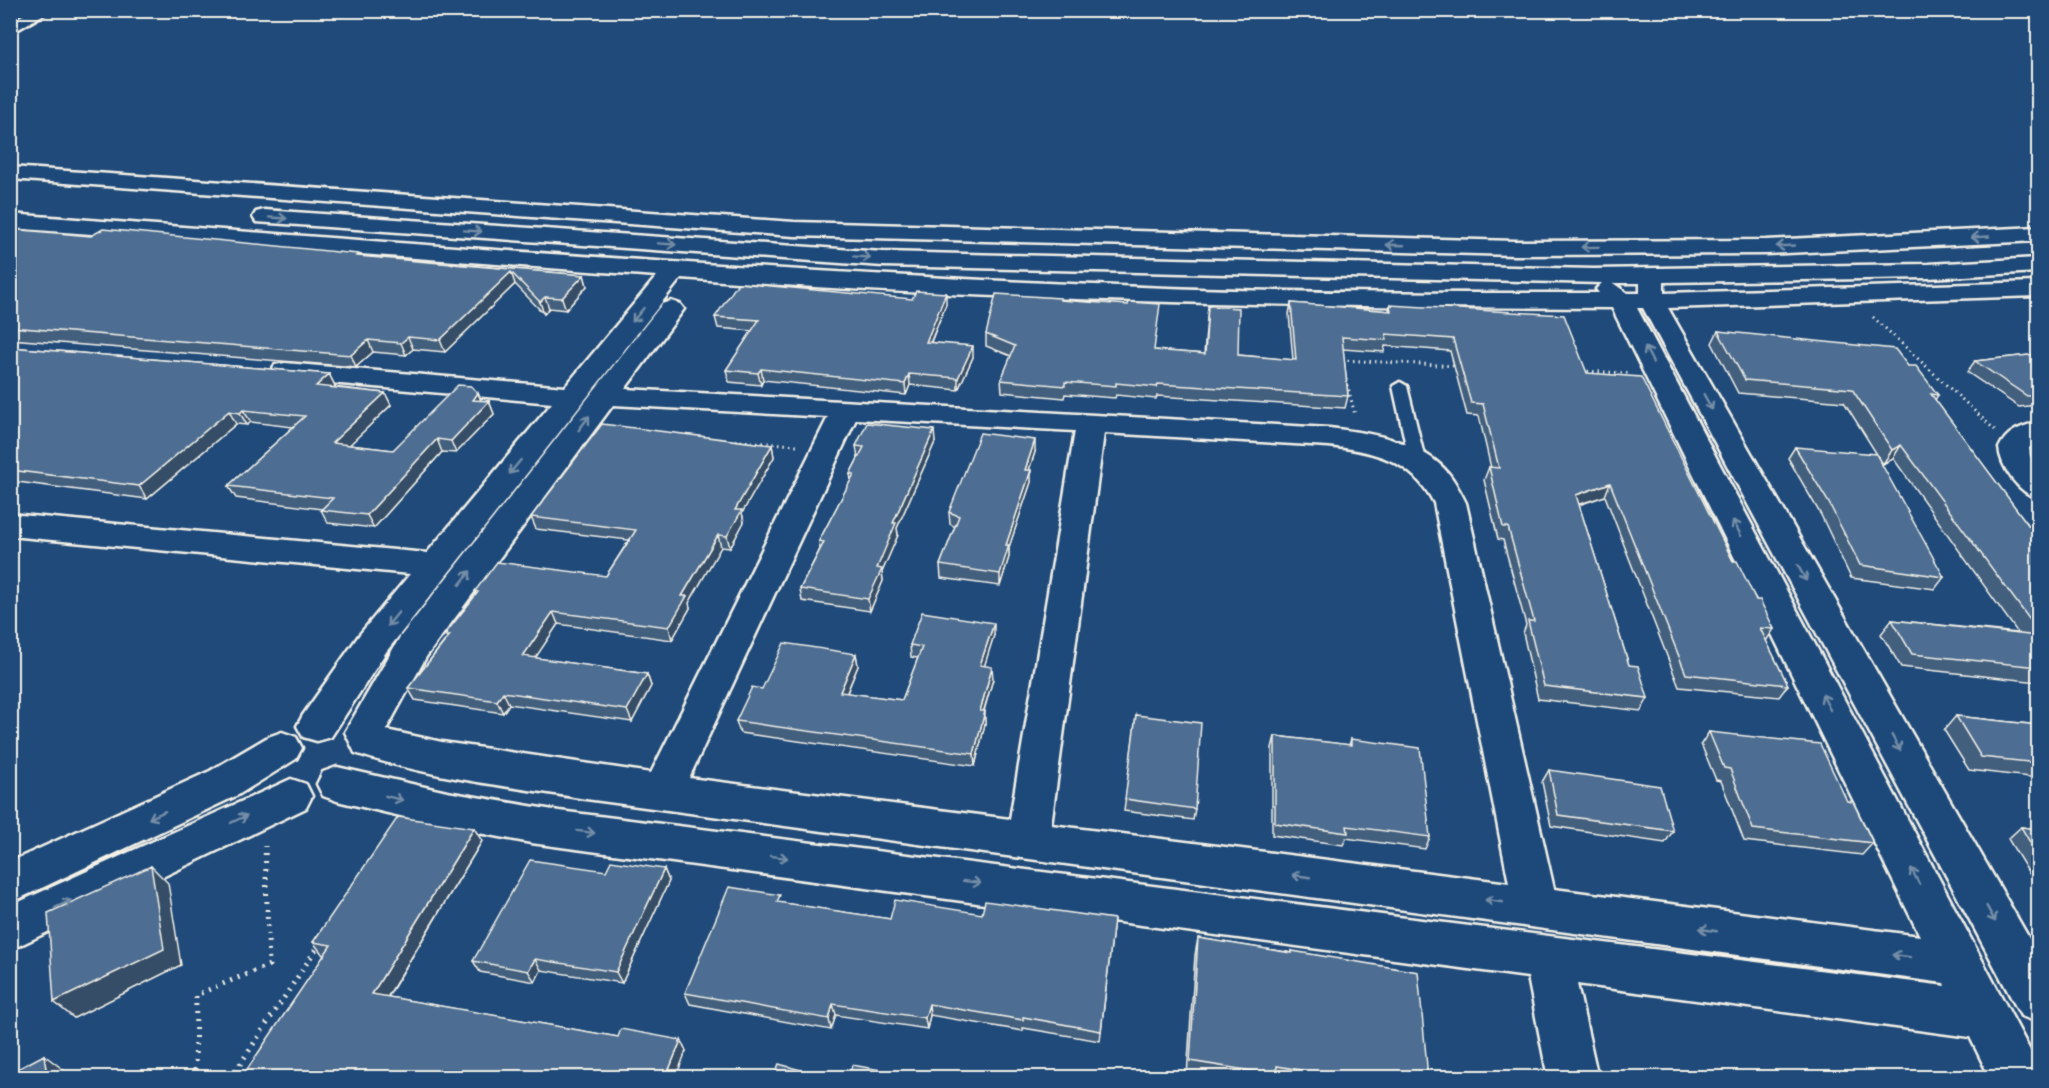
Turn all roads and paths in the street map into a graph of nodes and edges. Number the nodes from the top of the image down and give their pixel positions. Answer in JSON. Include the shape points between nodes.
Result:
{"nodes":[{"id":1,"x":16,"y":10,"type":"edge"},
{"id":2,"x":44,"y":10,"type":"edge"},
{"id":3,"x":10,"y":14,"type":"edge"},
{"id":4,"x":10,"y":29,"type":"edge"},
{"id":5,"x":10,"y":173,"type":"edge"},
{"id":6,"x":10,"y":200,"type":"edge"},
{"id":7,"x":130,"y":208,"type":"dead end"},
{"id":8,"x":238,"y":215,"type":"dead end"},
{"id":9,"x":10,"y":221,"type":"edge"},
{"id":10,"x":2038,"y":234,"type":"edge"},
{"id":11,"x":2038,"y":265,"type":"edge"},
{"id":12,"x":688,"y":271,"type":"junction"},
{"id":13,"x":2038,"y":289,"type":"edge"},
{"id":14,"x":1642,"y":292,"type":"junction"},
{"id":15,"x":1850,"y":296,"type":"junction"},
{"id":16,"x":1328,"y":299,"type":"junction"},
{"id":17,"x":1342,"y":360,"type":"junction"},
{"id":18,"x":1464,"y":366,"type":"edge"},
{"id":19,"x":257,"y":369,"type":"edge"},
{"id":20,"x":1579,"y":371,"type":"edge"},
{"id":21,"x":1659,"y":375,"type":"junction"},
{"id":22,"x":1400,"y":386,"type":"dead end"},
{"id":23,"x":573,"y":396,"type":"junction"},
{"id":24,"x":604,"y":396,"type":"junction"},
{"id":25,"x":846,"y":410,"type":"junction"},
{"id":26,"x":1091,"y":424,"type":"junction"},
{"id":27,"x":721,"y":439,"type":"edge"},
{"id":28,"x":2026,"y":439,"type":"edge"},
{"id":29,"x":1361,"y":441,"type":"junction"},
{"id":30,"x":828,"y":447,"type":"junction"},
{"id":31,"x":1418,"y":464,"type":"junction"},
{"id":32,"x":2038,"y":488,"type":"edge"},
{"id":33,"x":10,"y":525,"type":"edge"},
{"id":34,"x":436,"y":565,"type":"junction"},
{"id":35,"x":317,"y":726,"type":"junction"},
{"id":36,"x":367,"y":737,"type":"junction"},
{"id":37,"x":282,"y":748,"type":"junction"},
{"id":38,"x":337,"y":784,"type":"junction"},
{"id":39,"x":663,"y":791,"type":"junction"},
{"id":40,"x":277,"y":802,"type":"junction"},
{"id":41,"x":1028,"y":839,"type":"junction"},
{"id":42,"x":10,"y":883,"type":"edge"},
{"id":43,"x":1536,"y":907,"type":"junction"},
{"id":44,"x":10,"y":929,"type":"edge"},
{"id":45,"x":322,"y":940,"type":"edge"},
{"id":46,"x":1547,"y":957,"type":"junction"},
{"id":47,"x":1959,"y":963,"type":"junction"},
{"id":48,"x":2032,"y":977,"type":"edge"},
{"id":49,"x":1985,"y":1015,"type":"junction"},
{"id":50,"x":195,"y":1077,"type":"edge"},
{"id":51,"x":231,"y":1077,"type":"edge"},
{"id":52,"x":1573,"y":1077,"type":"edge"},
{"id":53,"x":2017,"y":1077,"type":"edge"}],
"edges":[{"from":1,"to":3,"type":"street"},
{"from":2,"to":4,"type":"street"},
{"from":10,"to":5,"type":"street","one_way":true,"via":[[1767,247],[1515,248],[794,229]]},
{"from":6,"to":7,"type":"street"},
{"from":8,"to":14,"type":"street","one_way":true,"via":[[883,259],[1594,276]]},
{"from":9,"to":12,"type":"street"},
{"from":11,"to":14,"type":"street"},
{"from":12,"to":16,"type":"street","via":[[994,289]]},
{"from":12,"to":23,"type":"street","one_way":true},
{"from":12,"to":24,"type":"street"},
{"from":13,"to":15,"type":"street"},
{"from":14,"to":15,"type":"street"},
{"from":14,"to":16,"type":"street"},
{"from":21,"to":14,"type":"street","one_way":true},
{"from":14,"to":48,"type":"street","one_way":true},
{"from":15,"to":28,"type":"path"},
{"from":16,"to":17,"type":"path"},
{"from":17,"to":18,"type":"path"},
{"from":17,"to":29,"type":"path"},
{"from":19,"to":23,"type":"street"},
{"from":20,"to":21,"type":"path"},
{"from":47,"to":21,"type":"street","one_way":true},
{"from":22,"to":31,"type":"lane"},
{"from":23,"to":34,"type":"street","one_way":true},
{"from":24,"to":25,"type":"street"},
{"from":36,"to":24,"type":"street","one_way":true,"via":[[413,647]]},
{"from":25,"to":26,"type":"street"},
{"from":25,"to":30,"type":"street"},
{"from":26,"to":29,"type":"street"},
{"from":26,"to":41,"type":"street"},
{"from":27,"to":30,"type":"path"},
{"from":28,"to":32,"type":"street","via":[[2014,456]]},
{"from":29,"to":31,"type":"street","via":[[1391,449]]},
{"from":30,"to":39,"type":"street"},
{"from":31,"to":43,"type":"street","via":[[1439,482],[1450,503]]},
{"from":33,"to":34,"type":"street"},
{"from":34,"to":35,"type":"street","one_way":true,"via":[[367,652]]},
{"from":35,"to":36,"type":"street","via":[[346,723],[357,726]]},
{"from":35,"to":37,"type":"street"},
{"from":36,"to":38,"type":"street","via":[[367,752],[360,764]]},
{"from":36,"to":39,"type":"street","via":[[513,771]]},
{"from":37,"to":40,"type":"street","via":[[269,769],[272,787],[280,793]]},
{"from":37,"to":42,"type":"street","one_way":true,"via":[[224,783]]},
{"from":38,"to":40,"type":"street","via":[[321,792]]},
{"from":38,"to":46,"type":"street","one_way":true,"via":[[434,808],[559,829]]},
{"from":39,"to":41,"type":"street"},
{"from":44,"to":40,"type":"street","one_way":true},
{"from":40,"to":50,"type":"path","via":[[269,965],[196,995]]},
{"from":43,"to":41,"type":"street","one_way":true},
{"from":47,"to":43,"type":"street","one_way":true},
{"from":45,"to":51,"type":"path"},
{"from":46,"to":49,"type":"street"},
{"from":46,"to":52,"type":"street"},
{"from":47,"to":49,"type":"street"},
{"from":49,"to":53,"type":"street"}]}
